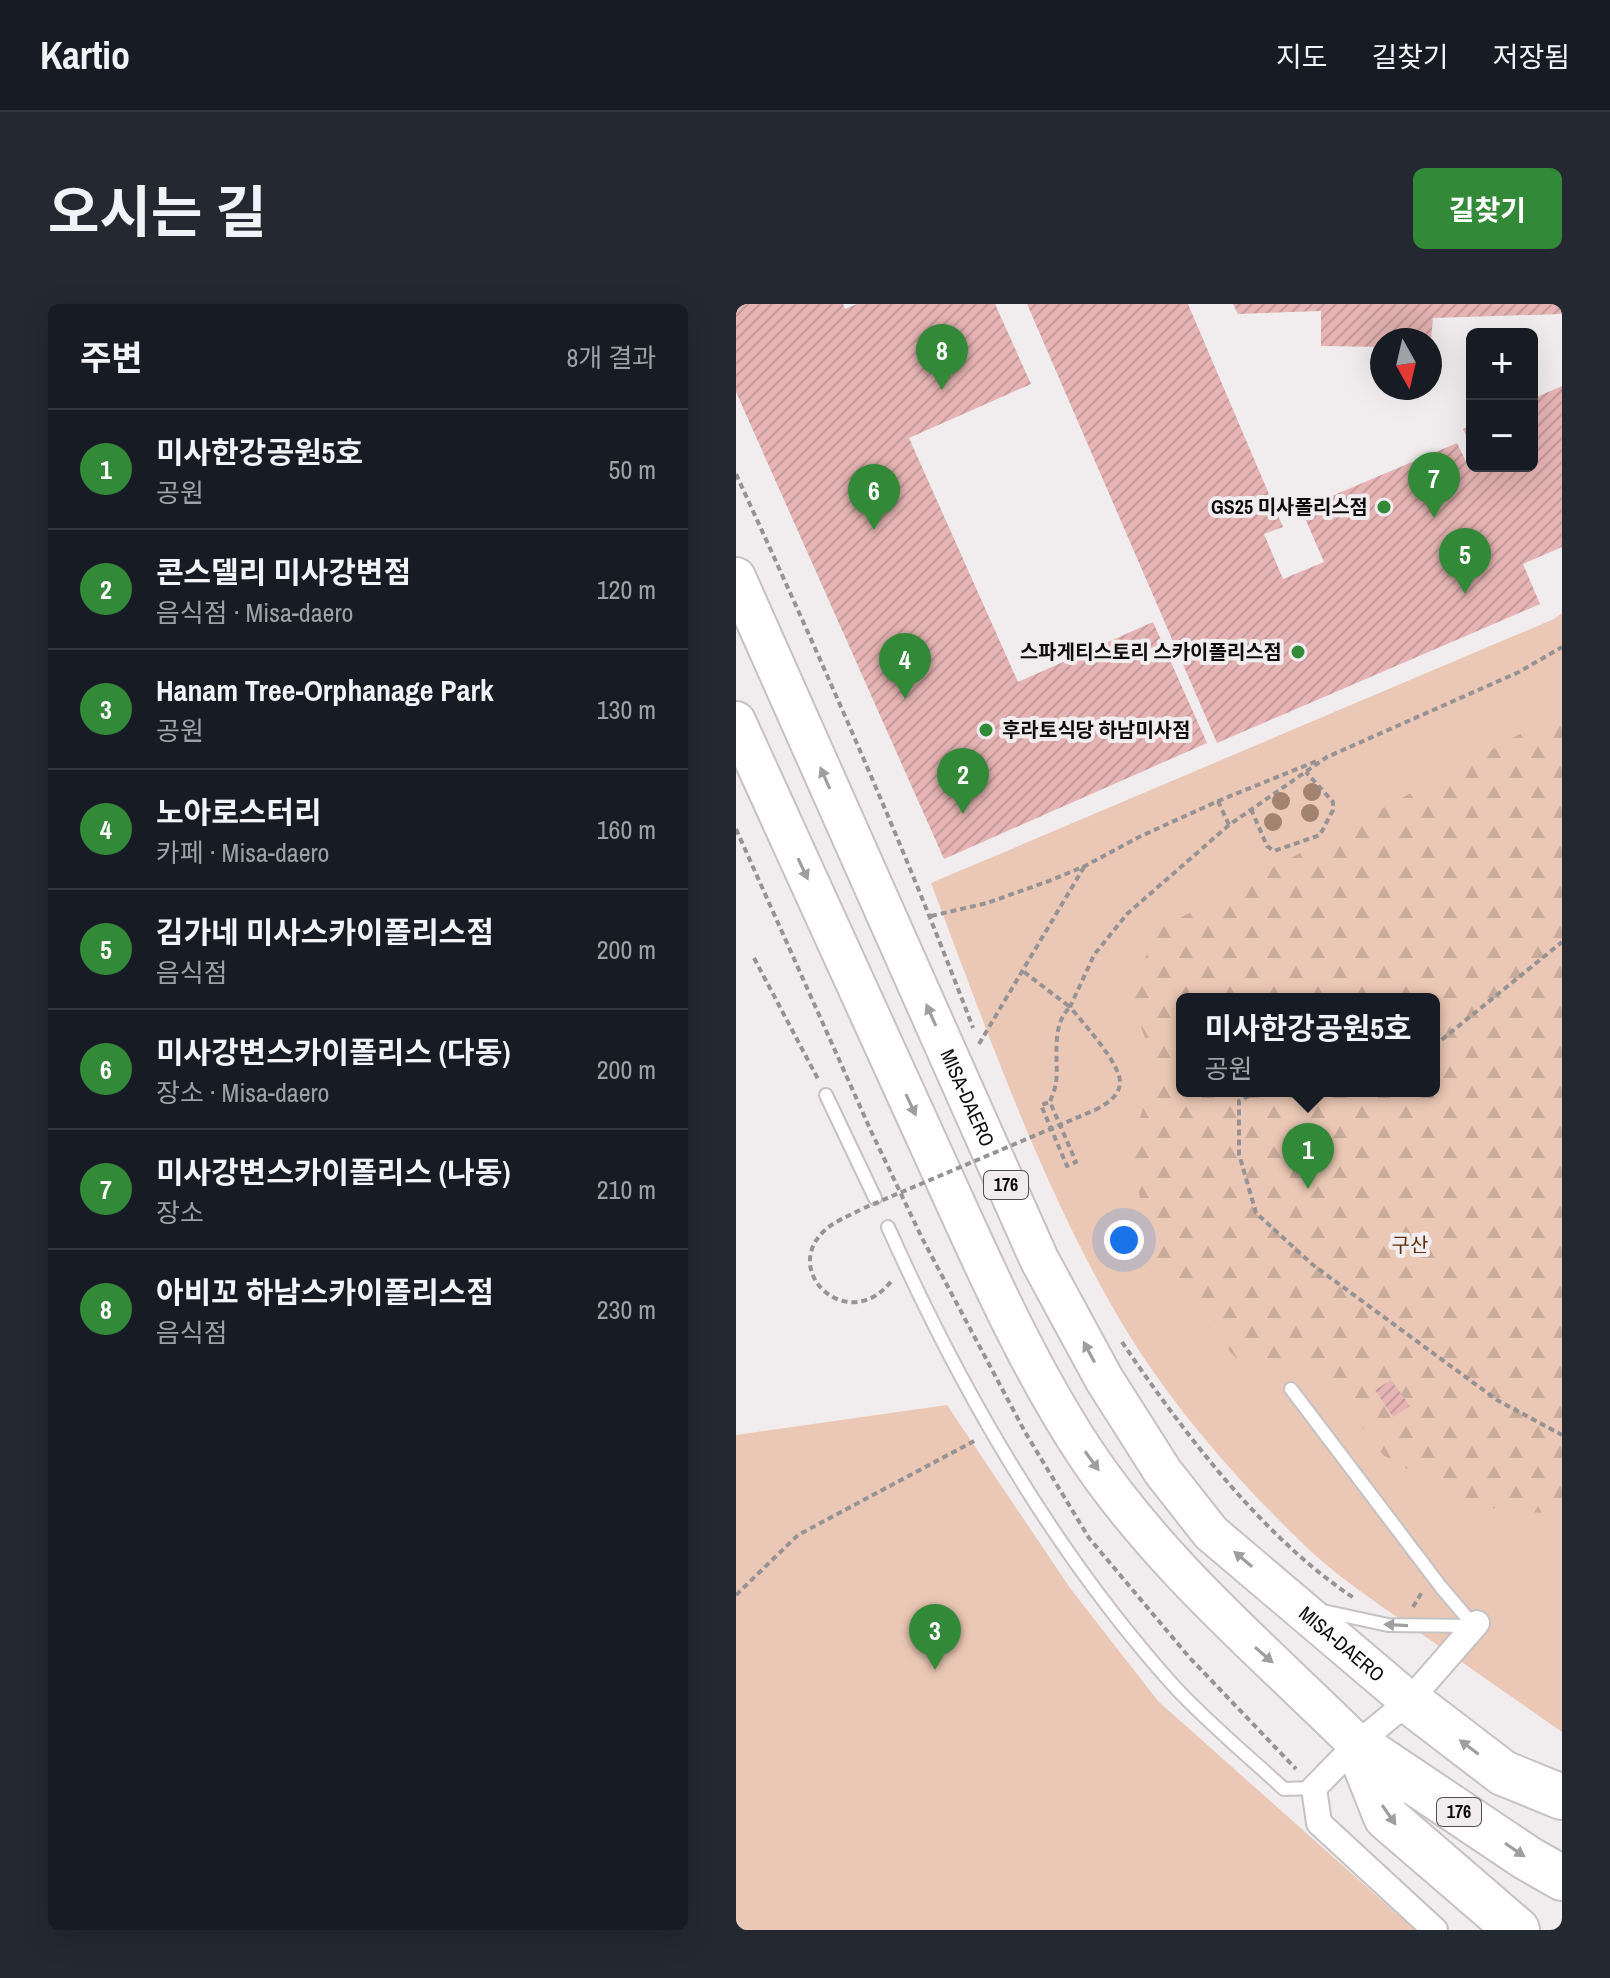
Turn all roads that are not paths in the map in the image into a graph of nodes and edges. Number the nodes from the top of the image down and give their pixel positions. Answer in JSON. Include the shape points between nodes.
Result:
{"nodes":[{"id":1,"x":736,"y":577,"type":"edge"},
{"id":2,"x":736,"y":721,"type":"edge"},
{"id":3,"x":826,"y":1095,"type":"road end"},
{"id":4,"x":875,"y":1198,"type":"dead end"},
{"id":5,"x":888,"y":1227,"type":"dead end"},
{"id":6,"x":1291,"y":1389,"type":"dead end"},
{"id":7,"x":1280,"y":1591,"type":"junction"},
{"id":8,"x":1476,"y":1624,"type":"junction"},
{"id":9,"x":1409,"y":1701,"type":"junction"},
{"id":10,"x":1357,"y":1744,"type":"junction"},
{"id":11,"x":1314,"y":1788,"type":"junction"},
{"id":12,"x":1562,"y":1797,"type":"edge"},
{"id":13,"x":1562,"y":1878,"type":"edge"},
{"id":14,"x":1435,"y":1930,"type":"edge"},
{"id":15,"x":1517,"y":1930,"type":"edge"}],
"edges":[{"from":7,"to":1,"type":"main road","name":"MISA-DAERO","number":"176","one_way":true,"via":[[1211,1533],[1163,1472],[1104,1379],[1039,1259]]},
{"from":2,"to":10,"type":"main road","number":"176","one_way":true,"via":[[985,1267],[1084,1451],[1188,1582]]},
{"from":3,"to":4,"type":"lane"},
{"from":5,"to":11,"type":"lane","via":[[993,1432],[1064,1547],[1110,1609],[1175,1687],[1284,1789]]},
{"from":6,"to":8,"type":"lane","via":[[1441,1587]]},
{"from":8,"to":7,"type":"lane","one_way":true,"via":[[1363,1621],[1329,1613]]},
{"from":7,"to":9,"type":"main road","name":"MISA-DAERO","number":"176"},
{"from":8,"to":9,"type":"street"},
{"from":9,"to":10,"type":"street"},
{"from":12,"to":9,"type":"highway","number":"176","one_way":true,"via":[[1503,1773]]},
{"from":10,"to":11,"type":"street"},
{"from":10,"to":13,"type":"highway","number":"176","one_way":true},
{"from":10,"to":15,"type":"highway","one_way":true,"via":[[1386,1817]]},
{"from":11,"to":14,"type":"street","via":[[1319,1823]]}]}
